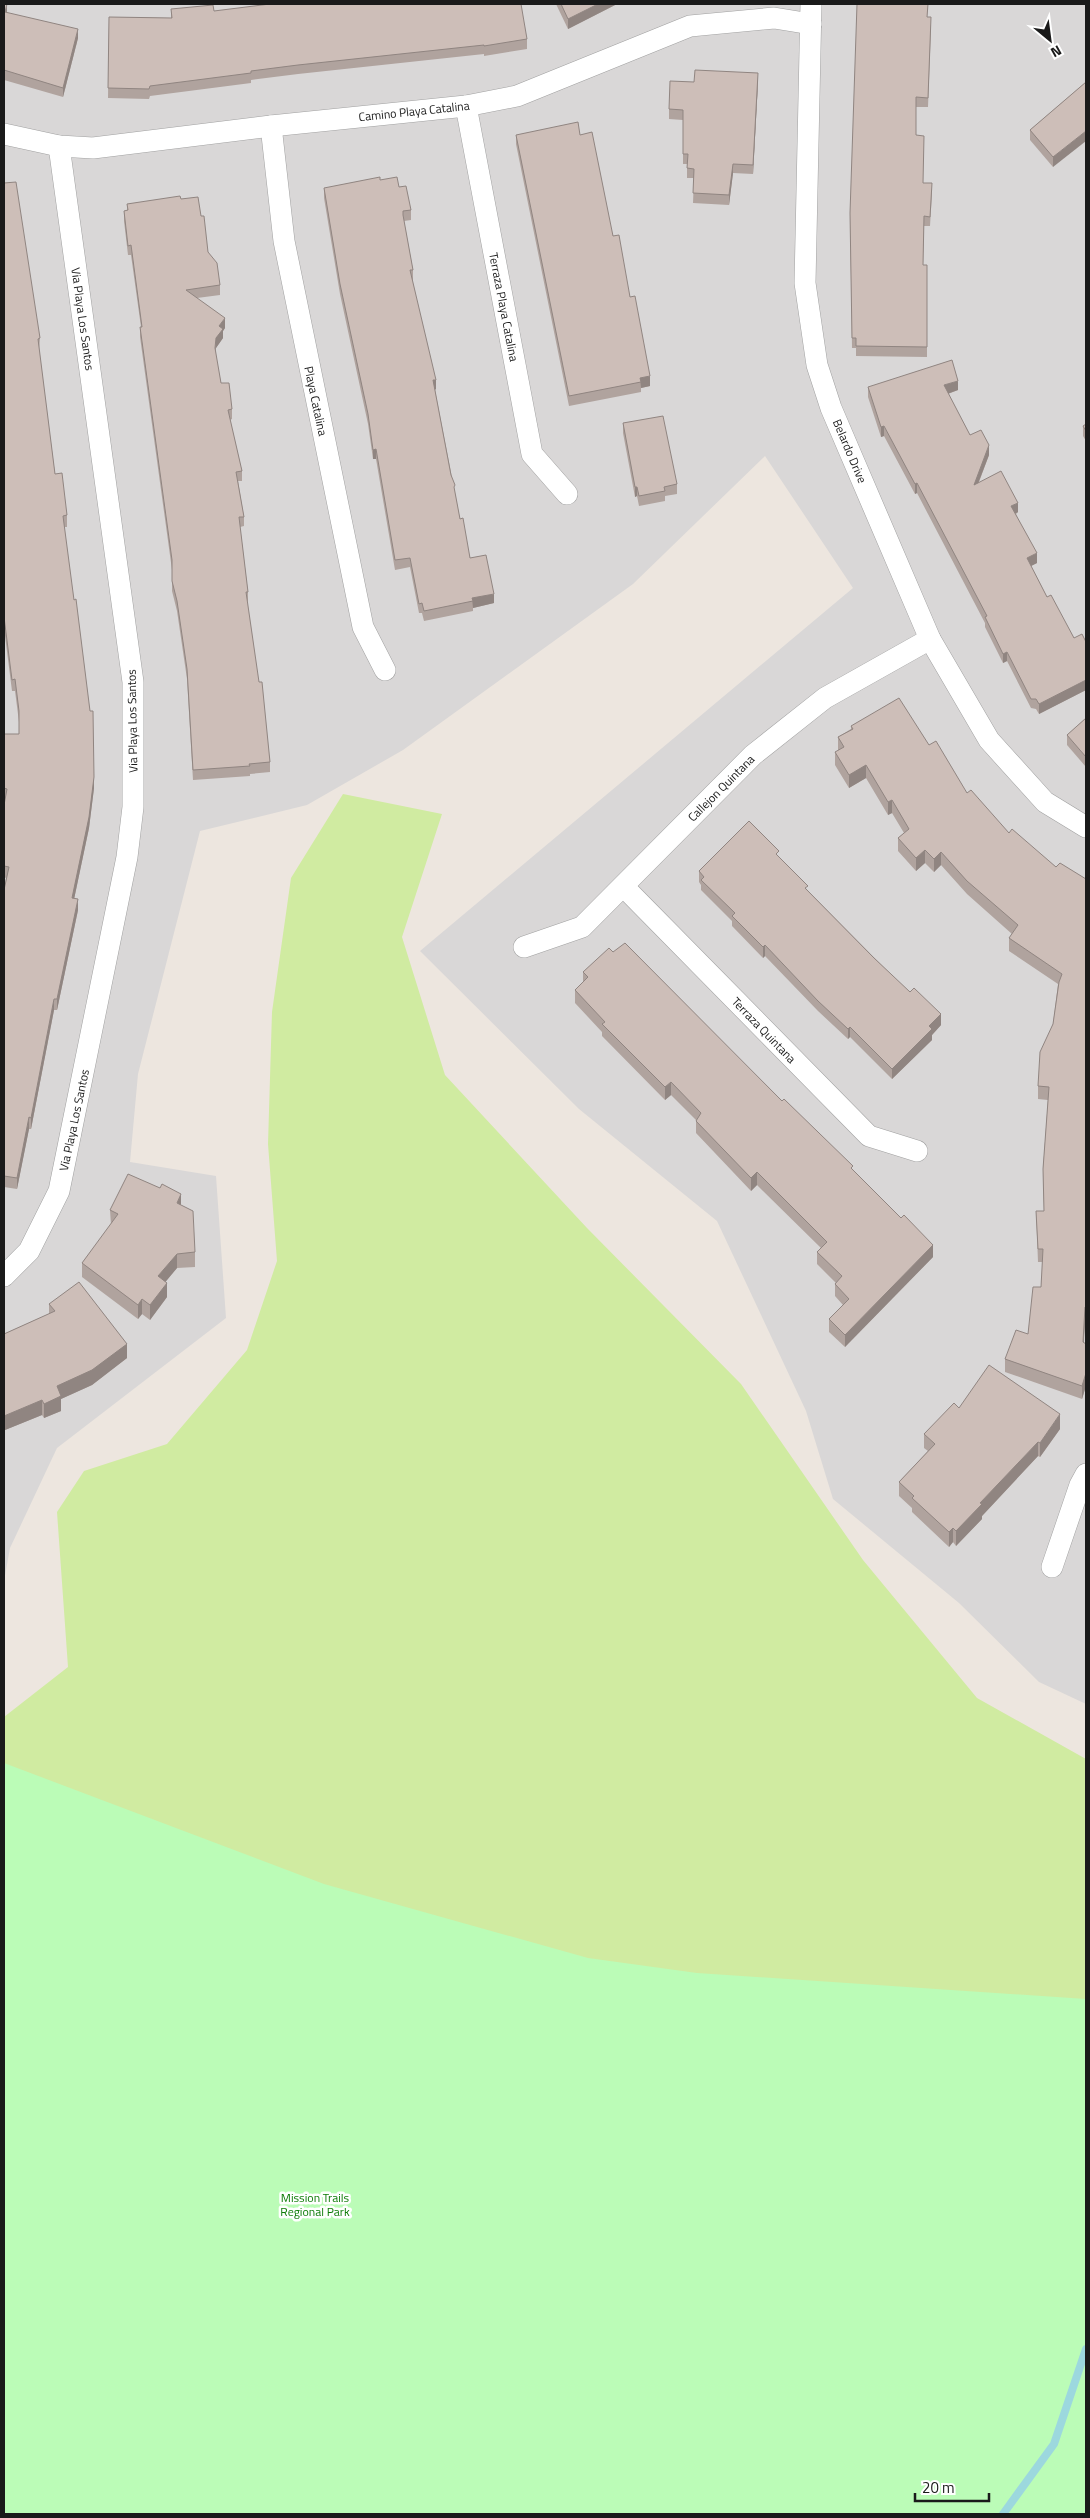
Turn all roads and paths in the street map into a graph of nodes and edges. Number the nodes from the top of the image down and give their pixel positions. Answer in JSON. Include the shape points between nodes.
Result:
{"nodes":[{"id":1,"x":811,"y":14,"type":"edge"},
{"id":2,"x":466,"y":106,"type":"junction"},
{"id":3,"x":271,"y":126,"type":"junction"},
{"id":4,"x":4,"y":134,"type":"edge"},
{"id":5,"x":59,"y":146,"type":"junction"},
{"id":6,"x":567,"y":494,"type":"dead end"},
{"id":7,"x":930,"y":639,"type":"junction"},
{"id":8,"x":385,"y":670,"type":"dead end"},
{"id":9,"x":1086,"y":827,"type":"edge"},
{"id":10,"x":624,"y":887,"type":"junction"},
{"id":11,"x":524,"y":947,"type":"dead end"},
{"id":12,"x":917,"y":1151,"type":"dead end"},
{"id":13,"x":4,"y":1276,"type":"edge"},
{"id":14,"x":1086,"y":1474,"type":"edge"},
{"id":15,"x":1052,"y":1567,"type":"dead end"}],
"edges":[{"from":1,"to":2,"type":"street","name":"Camino Playa Catalina","via":[[690,26],[517,96]]},
{"from":1,"to":7,"type":"street","name":"Belardo Drive","via":[[805,283],[817,365],[831,408]]},
{"from":2,"to":3,"type":"street","name":"Camino Playa Catalina"},
{"from":2,"to":6,"type":"street","name":"Terraza Playa Catalina","via":[[532,454]]},
{"from":3,"to":5,"type":"street","name":"Camino Playa Catalina","via":[[93,148]]},
{"from":3,"to":8,"type":"street","name":"Playa Catalina","via":[[284,241],[363,627]]},
{"from":4,"to":5,"type":"street","name":"Camino Playa Catalina"},
{"from":5,"to":13,"type":"street","name":"Via Playa Los Santos","via":[[133,682],[133,807],[127,857],[59,1191],[29,1251]]},
{"from":7,"to":9,"type":"street","name":"Belardo Drive","via":[[989,740],[1045,802]]},
{"from":7,"to":10,"type":"street","name":"Callejon Quintana","via":[[825,698],[753,755]]},
{"from":10,"to":11,"type":"street","name":"Callejon Quintana","via":[[582,927]]},
{"from":10,"to":12,"type":"street","name":"Terraza Quintana","via":[[869,1136]]},
{"from":14,"to":15,"type":"street"}]}
